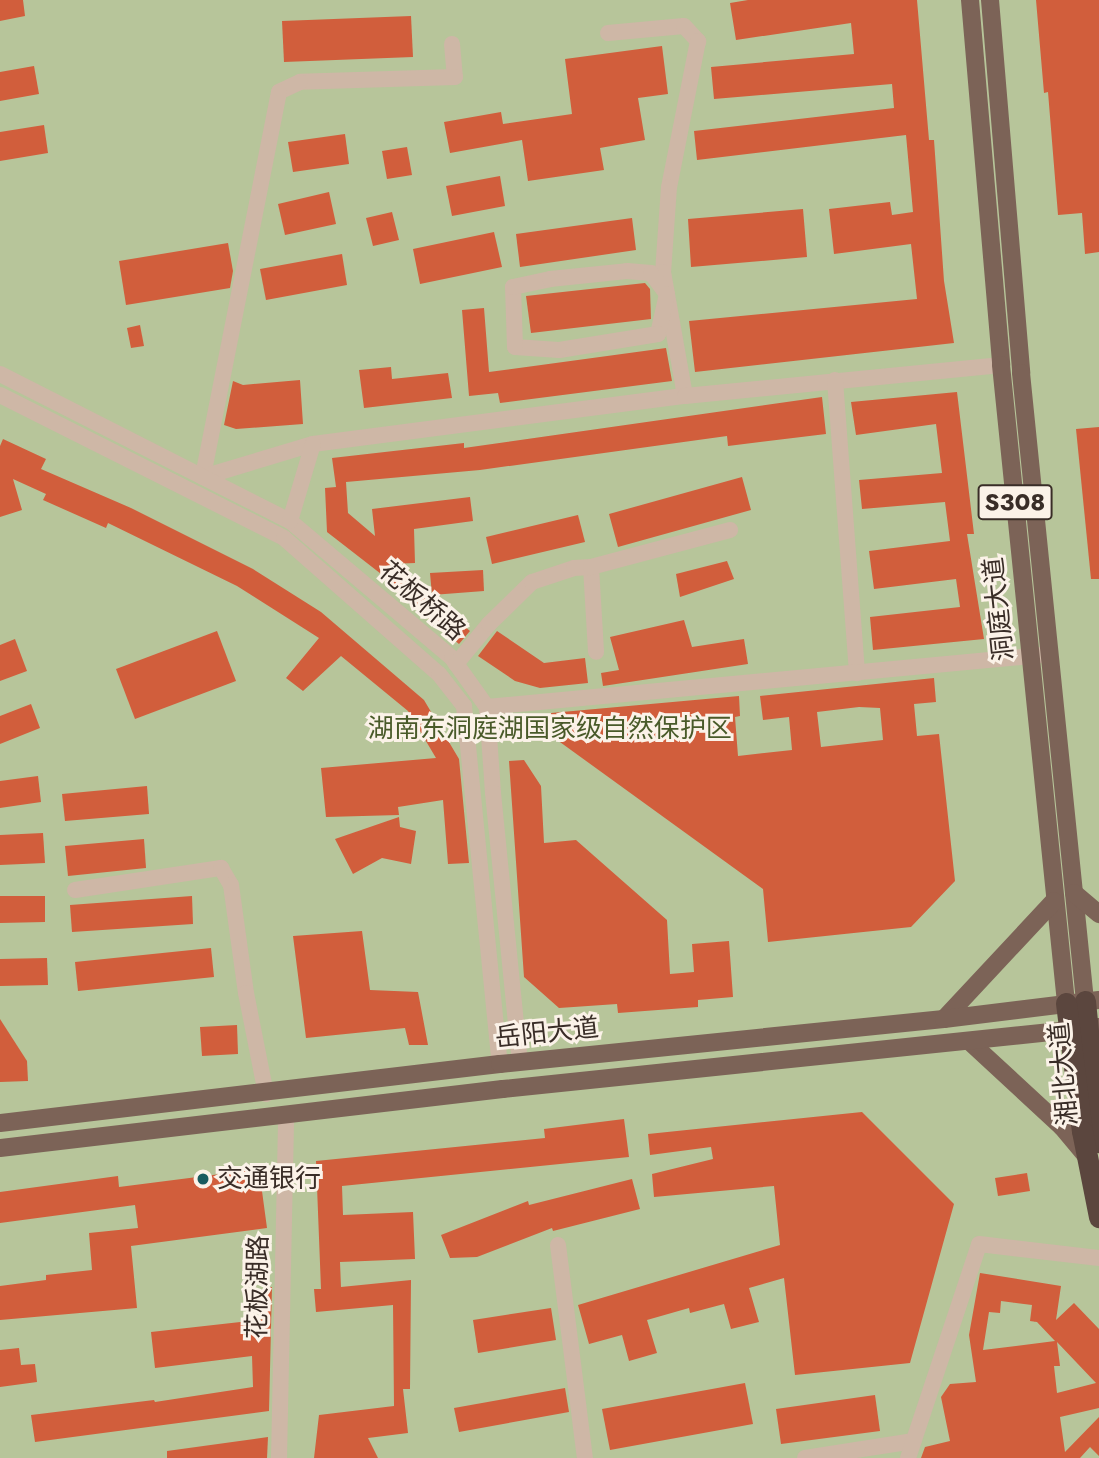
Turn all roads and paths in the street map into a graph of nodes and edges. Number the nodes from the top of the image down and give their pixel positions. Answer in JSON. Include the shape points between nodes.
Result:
{"nodes":[{"id":1,"x":970,"y":0,"type":"edge"},
{"id":2,"x":989,"y":0,"type":"edge"},
{"id":3,"x":608,"y":33,"type":"dead end"},
{"id":4,"x":452,"y":44,"type":"dead end"},
{"id":5,"x":667,"y":295,"type":"junction"},
{"id":6,"x":1001,"y":365,"type":"junction"},
{"id":7,"x":0,"y":374,"type":"edge"},
{"id":8,"x":835,"y":380,"type":"junction"},
{"id":9,"x":0,"y":395,"type":"edge"},
{"id":10,"x":685,"y":396,"type":"junction"},
{"id":11,"x":313,"y":444,"type":"junction"},
{"id":12,"x":202,"y":477,"type":"junction"},
{"id":13,"x":290,"y":521,"type":"junction"},
{"id":14,"x":730,"y":530,"type":"dead end"},
{"id":15,"x":591,"y":567,"type":"junction"},
{"id":16,"x":596,"y":652,"type":"dead end"},
{"id":17,"x":1050,"y":655,"type":"junction"},
{"id":18,"x":1030,"y":657,"type":"junction"},
{"id":19,"x":456,"y":664,"type":"junction"},
{"id":20,"x":857,"y":673,"type":"junction"},
{"id":21,"x":487,"y":707,"type":"junction"},
{"id":22,"x":75,"y":890,"type":"dead end"},
{"id":23,"x":1074,"y":893,"type":"junction"},
{"id":24,"x":1054,"y":901,"type":"junction"},
{"id":25,"x":1099,"y":914,"type":"edge"},
{"id":26,"x":1083,"y":1001,"type":"edge"},
{"id":27,"x":944,"y":1019,"type":"junction"},
{"id":28,"x":1084,"y":1028,"type":"edge"},
{"id":29,"x":970,"y":1042,"type":"junction"},
{"id":30,"x":520,"y":1063,"type":"junction"},
{"id":31,"x":500,"y":1064,"type":"junction"},
{"id":32,"x":266,"y":1094,"type":"junction"},
{"id":33,"x":286,"y":1116,"type":"junction"},
{"id":34,"x":0,"y":1123,"type":"edge"},
{"id":35,"x":0,"y":1148,"type":"edge"},
{"id":36,"x":1093,"y":1149,"type":"edge"},
{"id":37,"x":1099,"y":1217,"type":"edge"},
{"id":38,"x":558,"y":1245,"type":"dead end"},
{"id":39,"x":1099,"y":1258,"type":"edge"},
{"id":40,"x":914,"y":1441,"type":"junction"},
{"id":41,"x":279,"y":1458,"type":"edge"},
{"id":42,"x":585,"y":1458,"type":"edge"},
{"id":43,"x":805,"y":1458,"type":"edge"},
{"id":44,"x":908,"y":1458,"type":"edge"}],
"edges":[{"from":1,"to":6,"type":"main road","name":"洞庭大道","number":"S308"},
{"from":2,"to":17,"type":"main road","name":"洞庭大道","number":"S308"},
{"from":3,"to":5,"type":"street","via":[[684,26],[698,41],[669,187],[663,272]]},
{"from":4,"to":12,"type":"street","via":[[455,77],[300,82],[279,92]]},
{"from":5,"to":5,"type":"street","via":[[651,273],[627,271],[513,287],[514,347],[559,350],[658,334]]},
{"from":5,"to":10,"type":"street"},
{"from":6,"to":8,"type":"street"},
{"from":6,"to":18,"type":"main road","name":"洞庭大道","number":"S308"},
{"from":7,"to":12,"type":"street","name":"花板桥路"},
{"from":8,"to":10,"type":"street"},
{"from":8,"to":20,"type":"street"},
{"from":9,"to":31,"type":"street","name":"花板桥路","via":[[284,538],[439,674],[464,706]]},
{"from":10,"to":11,"type":"street"},
{"from":11,"to":12,"type":"street"},
{"from":11,"to":13,"type":"street"},
{"from":12,"to":13,"type":"street","name":"花板桥路"},
{"from":13,"to":19,"type":"street","name":"花板桥路"},
{"from":14,"to":15,"type":"street"},
{"from":15,"to":16,"type":"street"},
{"from":15,"to":19,"type":"street","via":[[532,582]]},
{"from":17,"to":18,"type":"street"},
{"from":17,"to":23,"type":"main road","name":"洞庭大道","number":"S308"},
{"from":18,"to":20,"type":"street"},
{"from":18,"to":24,"type":"main road","name":"洞庭大道","number":"S308"},
{"from":19,"to":21,"type":"street","name":"花板桥路"},
{"from":20,"to":21,"type":"street"},
{"from":21,"to":30,"type":"street"},
{"from":22,"to":32,"type":"street","via":[[221,868],[231,886]]},
{"from":23,"to":25,"type":"main road"},
{"from":23,"to":26,"type":"main road","name":"洞庭大道","number":"S308"},
{"from":24,"to":26,"type":"main road","name":"洞庭大道","number":"S308"},
{"from":24,"to":27,"type":"main road"},
{"from":26,"to":27,"type":"main road","name":"岳阳大道"},
{"from":26,"to":28,"type":"highway","name":"湘北大道","number":"S308"},
{"from":27,"to":30,"type":"main road","name":"岳阳大道"},
{"from":28,"to":29,"type":"main road","name":"岳阳大道"},
{"from":28,"to":36,"type":"highway","name":"湘北大道","number":"S308"},
{"from":29,"to":33,"type":"main road","name":"岳阳大道","via":[[503,1089]]},
{"from":29,"to":36,"type":"main road","via":[[1062,1127]]},
{"from":30,"to":31,"type":"main road","name":"岳阳大道"},
{"from":31,"to":32,"type":"main road","name":"岳阳大道"},
{"from":32,"to":34,"type":"main road","name":"岳阳大道"},
{"from":33,"to":35,"type":"main road","name":"岳阳大道"},
{"from":33,"to":41,"type":"street","name":"花板湖路"},
{"from":36,"to":37,"type":"highway","name":"湘北大道","number":"S308"},
{"from":38,"to":42,"type":"street"},
{"from":39,"to":40,"type":"street","via":[[979,1244]]},
{"from":40,"to":43,"type":"street"},
{"from":40,"to":44,"type":"street"}]}
